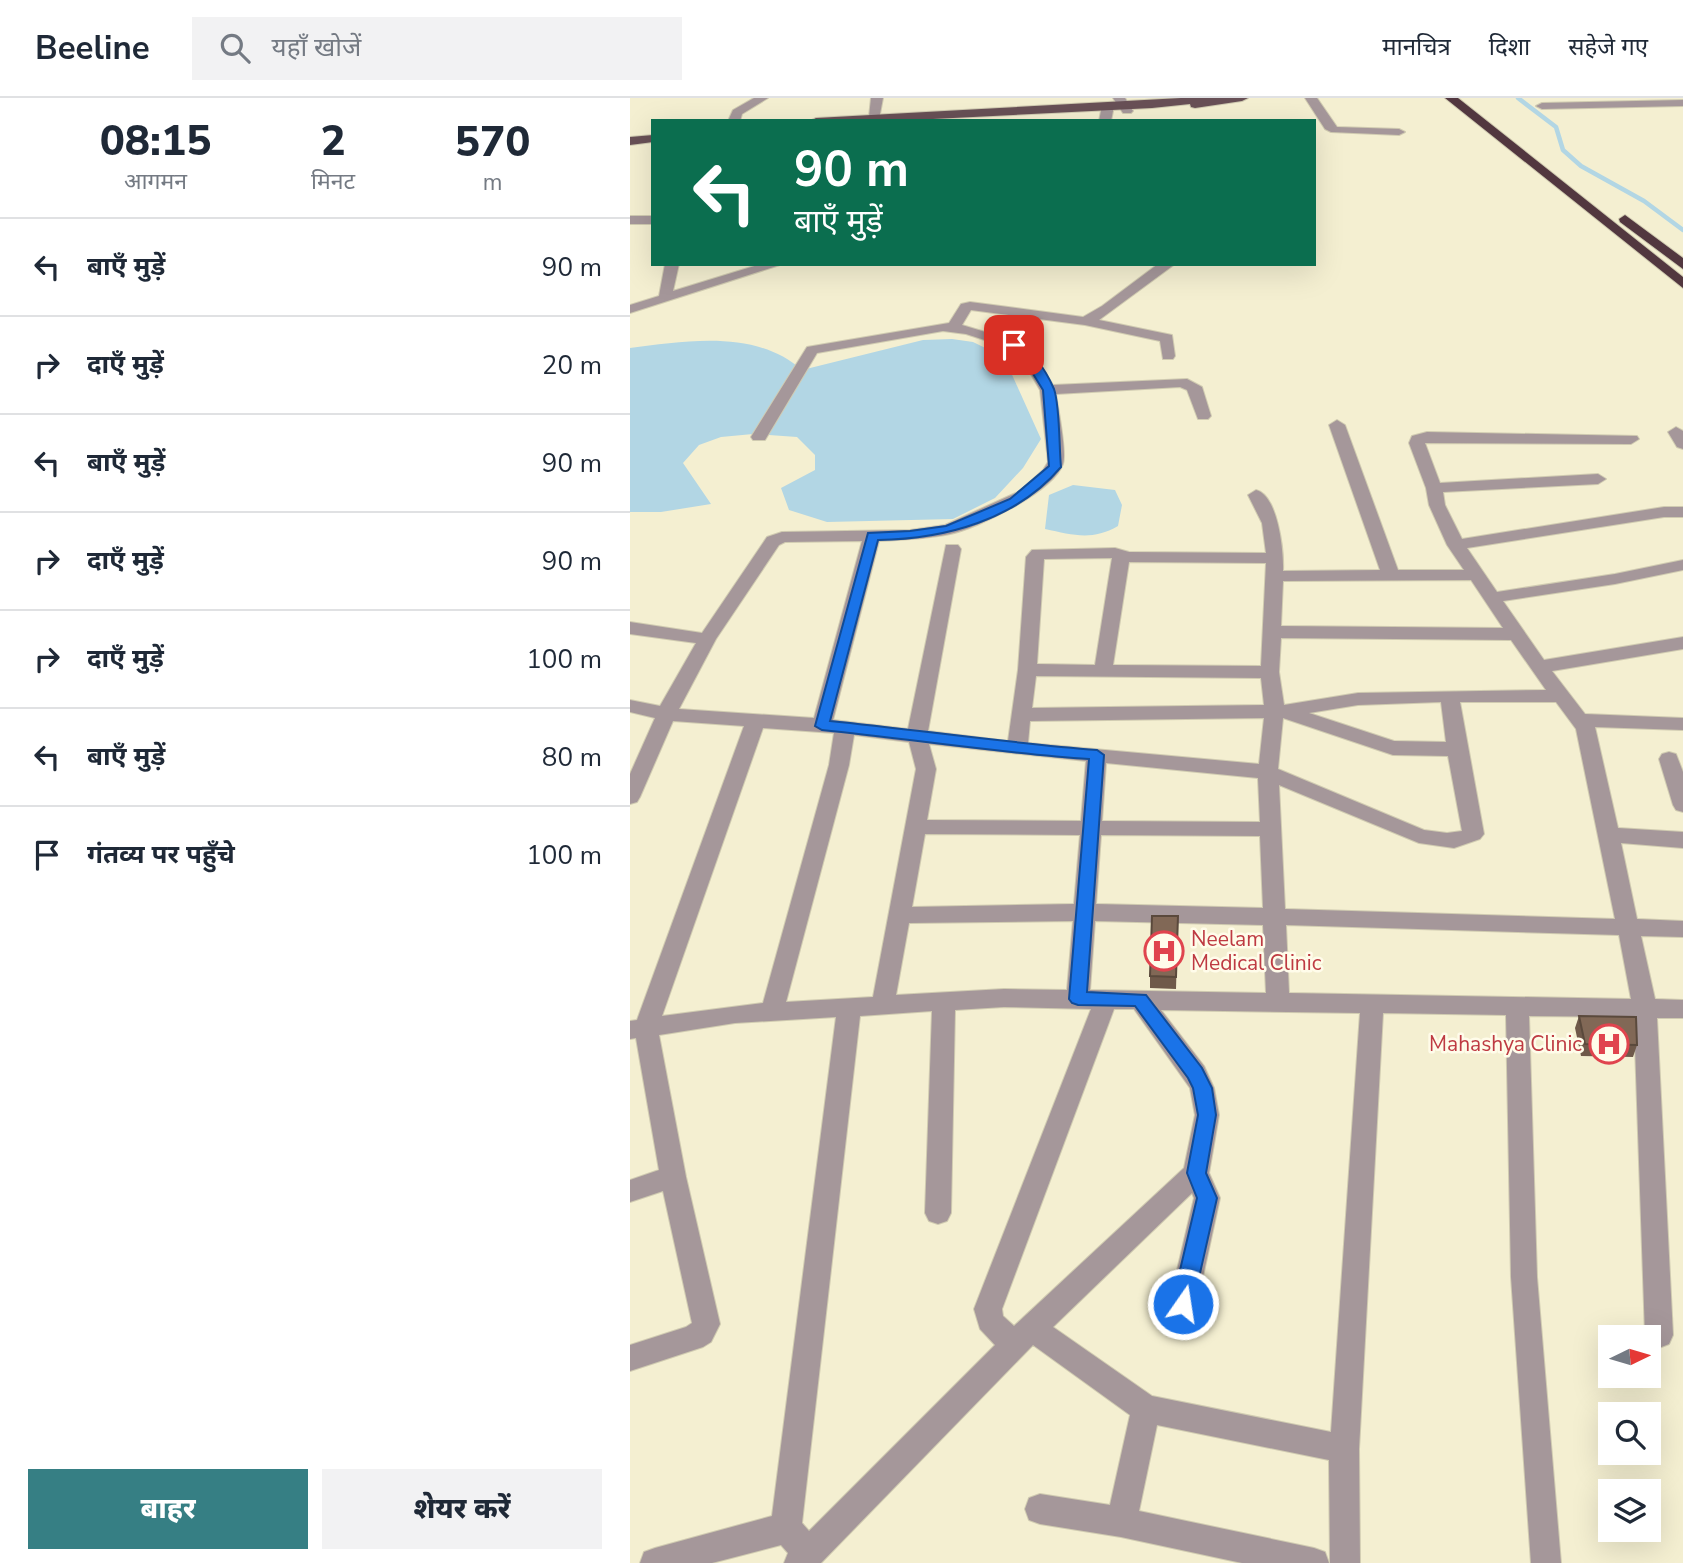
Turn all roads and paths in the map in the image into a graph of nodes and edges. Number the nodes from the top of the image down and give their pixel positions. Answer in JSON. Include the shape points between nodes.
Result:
{"nodes":[{"id":1,"x":762,"y":98,"type":"edge"},
{"id":2,"x":877,"y":98,"type":"edge"},
{"id":3,"x":1208,"y":98,"type":"edge"},
{"id":4,"x":1242,"y":98,"type":"edge"},
{"id":5,"x":1311,"y":98,"type":"edge"},
{"id":6,"x":1451,"y":98,"type":"edge"},
{"id":7,"x":1468,"y":98,"type":"edge"},
{"id":8,"x":1683,"y":103,"type":"edge"},
{"id":9,"x":1123,"y":105,"type":"edge"},
{"id":10,"x":1542,"y":106,"type":"dead end"},
{"id":11,"x":1107,"y":113,"type":"edge"},
{"id":12,"x":875,"y":117,"type":"junction"},
{"id":13,"x":735,"y":119,"type":"edge"},
{"id":14,"x":846,"y":119,"type":"edge"},
{"id":15,"x":965,"y":119,"type":"edge"},
{"id":16,"x":1399,"y":132,"type":"dead end"},
{"id":17,"x":651,"y":138,"type":"edge"},
{"id":18,"x":630,"y":141,"type":"edge"},
{"id":19,"x":651,"y":143,"type":"edge"},
{"id":20,"x":630,"y":147,"type":"edge"},
{"id":21,"x":1570,"y":176,"type":"dead end"},
{"id":22,"x":1610,"y":207,"type":"dead end"},
{"id":23,"x":630,"y":220,"type":"edge"},
{"id":24,"x":651,"y":220,"type":"edge"},
{"id":25,"x":1677,"y":255,"type":"edge"},
{"id":26,"x":1683,"y":265,"type":"edge"},
{"id":27,"x":672,"y":266,"type":"edge"},
{"id":28,"x":770,"y":266,"type":"edge"},
{"id":29,"x":1165,"y":266,"type":"edge"},
{"id":30,"x":1683,"y":284,"type":"edge"},
{"id":31,"x":665,"y":299,"type":"junction"},
{"id":32,"x":630,"y":309,"type":"edge"},
{"id":33,"x":1085,"y":321,"type":"junction"},
{"id":34,"x":954,"y":327,"type":"junction"},
{"id":35,"x":1168,"y":356,"type":"dead end"},
{"id":36,"x":1048,"y":390,"type":"junction"},
{"id":37,"x":1203,"y":416,"type":"dead end"},
{"id":38,"x":1337,"y":425,"type":"dead end"},
{"id":39,"x":759,"y":436,"type":"dead end"},
{"id":40,"x":1631,"y":439,"type":"dead end"},
{"id":41,"x":1598,"y":479,"type":"dead end"},
{"id":42,"x":1434,"y":488,"type":"junction"},
{"id":43,"x":1256,"y":495,"type":"dead end"},
{"id":44,"x":1683,"y":512,"type":"edge"},
{"id":45,"x":872,"y":536,"type":"junction"},
{"id":46,"x":1456,"y":545,"type":"junction"},
{"id":47,"x":952,"y":549,"type":"dead end"},
{"id":48,"x":1121,"y":555,"type":"junction"},
{"id":49,"x":1683,"y":565,"type":"edge"},
{"id":50,"x":1274,"y":567,"type":"junction"},
{"id":51,"x":1477,"y":575,"type":"junction"},
{"id":52,"x":1391,"y":576,"type":"junction"},
{"id":53,"x":1491,"y":598,"type":"junction"},
{"id":54,"x":630,"y":628,"type":"edge"},
{"id":55,"x":1272,"y":632,"type":"junction"},
{"id":56,"x":1517,"y":634,"type":"junction"},
{"id":57,"x":707,"y":639,"type":"junction"},
{"id":58,"x":1683,"y":643,"type":"edge"},
{"id":59,"x":1539,"y":667,"type":"junction"},
{"id":60,"x":1027,"y":670,"type":"junction"},
{"id":61,"x":1103,"y":671,"type":"junction"},
{"id":62,"x":1270,"y":671,"type":"junction"},
{"id":63,"x":1450,"y":695,"type":"junction"},
{"id":64,"x":1562,"y":696,"type":"junction"},
{"id":65,"x":630,"y":706,"type":"edge"},
{"id":66,"x":1279,"y":712,"type":"junction"},
{"id":67,"x":666,"y":714,"type":"junction"},
{"id":68,"x":1023,"y":715,"type":"junction"},
{"id":69,"x":1582,"y":720,"type":"junction"},
{"id":70,"x":755,"y":721,"type":"junction"},
{"id":71,"x":1683,"y":724,"type":"edge"},
{"id":72,"x":822,"y":726,"type":"junction"},
{"id":73,"x":845,"y":727,"type":"junction"},
{"id":74,"x":917,"y":735,"type":"junction"},
{"id":75,"x":1017,"y":749,"type":"junction"},
{"id":76,"x":1457,"y":749,"type":"junction"},
{"id":77,"x":1097,"y":755,"type":"junction"},
{"id":78,"x":1669,"y":759,"type":"dead end"},
{"id":79,"x":1268,"y":773,"type":"junction"},
{"id":80,"x":630,"y":797,"type":"edge"},
{"id":81,"x":1683,"y":805,"type":"edge"},
{"id":82,"x":916,"y":827,"type":"junction"},
{"id":83,"x":1091,"y":828,"type":"junction"},
{"id":84,"x":1270,"y":828,"type":"junction"},
{"id":85,"x":1607,"y":835,"type":"junction"},
{"id":86,"x":1683,"y":840,"type":"edge"},
{"id":87,"x":1085,"y":911,"type":"junction"},
{"id":88,"x":900,"y":915,"type":"junction"},
{"id":89,"x":1274,"y":917,"type":"junction"},
{"id":90,"x":1628,"y":928,"type":"junction"},
{"id":91,"x":1683,"y":929,"type":"edge"},
{"id":92,"x":1078,"y":999,"type":"junction"},
{"id":93,"x":1106,"y":999,"type":"junction"},
{"id":94,"x":1140,"y":1000,"type":"junction"},
{"id":95,"x":944,"y":1001,"type":"junction"},
{"id":96,"x":1278,"y":1002,"type":"junction"},
{"id":97,"x":1372,"y":1003,"type":"junction"},
{"id":98,"x":883,"y":1005,"type":"junction"},
{"id":99,"x":1517,"y":1006,"type":"junction"},
{"id":100,"x":849,"y":1007,"type":"junction"},
{"id":101,"x":1646,"y":1008,"type":"junction"},
{"id":102,"x":1683,"y":1009,"type":"edge"},
{"id":103,"x":772,"y":1012,"type":"junction"},
{"id":104,"x":638,"y":1029,"type":"edge"},
{"id":105,"x":1196,"y":1173,"type":"junction"},
{"id":106,"x":673,"y":1177,"type":"junction"},
{"id":107,"x":630,"y":1191,"type":"edge"},
{"id":108,"x":938,"y":1213,"type":"dead end"},
{"id":109,"x":1183,"y":1304,"type":"dead end"},
{"id":110,"x":1659,"y":1325,"type":"edge"},
{"id":111,"x":1024,"y":1336,"type":"junction"},
{"id":112,"x":630,"y":1358,"type":"edge"},
{"id":113,"x":1146,"y":1409,"type":"junction"},
{"id":114,"x":1344,"y":1449,"type":"junction"},
{"id":115,"x":1040,"y":1508,"type":"dead end"},
{"id":116,"x":1121,"y":1522,"type":"junction"},
{"id":117,"x":786,"y":1528,"type":"junction"},
{"id":118,"x":803,"y":1557,"type":"edge"},
{"id":119,"x":655,"y":1563,"type":"edge"},
{"id":120,"x":1314,"y":1563,"type":"edge"},
{"id":121,"x":1345,"y":1563,"type":"edge"},
{"id":122,"x":1546,"y":1563,"type":"edge"}],
"edges":[{"from":1,"to":13,"type":"street","via":[[737,112]]},
{"from":2,"to":12,"type":"street"},
{"from":3,"to":9,"type":"main road"},
{"from":4,"to":9,"type":"main road","via":[[1186,107]]},
{"from":5,"to":16,"type":"street","via":[[1335,130]]},
{"from":6,"to":30,"type":"highway"},
{"from":7,"to":21,"type":"highway"},
{"from":8,"to":10,"type":"street"},
{"from":9,"to":11,"type":"main road"},
{"from":11,"to":12,"type":"main road"},
{"from":11,"to":15,"type":"main road"},
{"from":12,"to":14,"type":"main road"},
{"from":17,"to":18,"type":"main road"},
{"from":19,"to":20,"type":"main road"},
{"from":22,"to":25,"type":"highway"},
{"from":23,"to":24,"type":"street"},
{"from":25,"to":26,"type":"highway"},
{"from":27,"to":31,"type":"street"},
{"from":28,"to":31,"type":"street"},
{"from":29,"to":33,"type":"street","via":[[1109,309]]},
{"from":31,"to":32,"type":"street"},
{"from":33,"to":34,"type":"street","via":[[970,306]]},
{"from":33,"to":35,"type":"street","via":[[1167,338]]},
{"from":34,"to":36,"type":"street","via":[[1014,345],[1027,354]]},
{"from":34,"to":39,"type":"street","via":[[812,349]]},
{"from":36,"to":37,"type":"street","via":[[1182,382],[1194,387]]},
{"from":36,"to":45,"type":"street","via":[[1055,467],[1026,495],[949,529]]},
{"from":38,"to":52,"type":"street"},
{"from":40,"to":42,"type":"street","via":[[1421,438],[1418,443]]},
{"from":41,"to":42,"type":"street"},
{"from":42,"to":46,"type":"street"},
{"from":43,"to":50,"type":"street","via":[[1270,523]]},
{"from":44,"to":46,"type":"street"},
{"from":45,"to":57,"type":"street","via":[[782,537],[773,541]]},
{"from":45,"to":72,"type":"street"},
{"from":46,"to":51,"type":"street"},
{"from":47,"to":74,"type":"street"},
{"from":48,"to":50,"type":"street"},
{"from":48,"to":60,"type":"street","via":[[1045,552],[1035,557]]},
{"from":48,"to":61,"type":"street"},
{"from":49,"to":53,"type":"street"},
{"from":50,"to":52,"type":"street"},
{"from":50,"to":55,"type":"street"},
{"from":51,"to":52,"type":"street"},
{"from":51,"to":53,"type":"street"},
{"from":53,"to":56,"type":"street"},
{"from":54,"to":57,"type":"street"},
{"from":55,"to":56,"type":"street"},
{"from":55,"to":62,"type":"street"},
{"from":56,"to":59,"type":"street"},
{"from":57,"to":67,"type":"street"},
{"from":58,"to":59,"type":"street"},
{"from":59,"to":64,"type":"street"},
{"from":60,"to":61,"type":"street"},
{"from":60,"to":68,"type":"street"},
{"from":61,"to":62,"type":"street"},
{"from":62,"to":66,"type":"street"},
{"from":63,"to":64,"type":"street"},
{"from":63,"to":66,"type":"street","via":[[1358,699]]},
{"from":63,"to":76,"type":"street"},
{"from":64,"to":69,"type":"street"},
{"from":65,"to":67,"type":"street"},
{"from":66,"to":68,"type":"street"},
{"from":66,"to":76,"type":"street","via":[[1393,748]]},
{"from":66,"to":79,"type":"street"},
{"from":67,"to":70,"type":"street"},
{"from":67,"to":80,"type":"street"},
{"from":68,"to":75,"type":"street"},
{"from":69,"to":71,"type":"street"},
{"from":69,"to":85,"type":"street"},
{"from":70,"to":72,"type":"street"},
{"from":70,"to":104,"type":"street"},
{"from":72,"to":73,"type":"street"},
{"from":73,"to":74,"type":"street"},
{"from":73,"to":103,"type":"street","via":[[839,765]]},
{"from":74,"to":75,"type":"street"},
{"from":74,"to":82,"type":"street","via":[[926,769]]},
{"from":75,"to":77,"type":"street"},
{"from":76,"to":79,"type":"street","via":[[1473,834],[1466,839],[1419,836]]},
{"from":77,"to":79,"type":"street"},
{"from":77,"to":83,"type":"street"},
{"from":78,"to":81,"type":"street"},
{"from":79,"to":84,"type":"street"},
{"from":82,"to":83,"type":"street"},
{"from":82,"to":88,"type":"street"},
{"from":83,"to":84,"type":"street"},
{"from":83,"to":87,"type":"street"},
{"from":84,"to":89,"type":"street"},
{"from":85,"to":86,"type":"street"},
{"from":85,"to":90,"type":"street"},
{"from":87,"to":88,"type":"street"},
{"from":87,"to":89,"type":"street"},
{"from":87,"to":92,"type":"street"},
{"from":88,"to":98,"type":"street"},
{"from":89,"to":90,"type":"street"},
{"from":89,"to":96,"type":"street"},
{"from":90,"to":91,"type":"street"},
{"from":90,"to":101,"type":"street"},
{"from":92,"to":93,"type":"street"},
{"from":92,"to":95,"type":"street"},
{"from":93,"to":94,"type":"street"},
{"from":93,"to":111,"type":"street","via":[[988,1309],[992,1325]]},
{"from":94,"to":96,"type":"street"},
{"from":94,"to":105,"type":"street","via":[[1202,1088],[1207,1115]]},
{"from":95,"to":98,"type":"street"},
{"from":95,"to":108,"type":"street"},
{"from":96,"to":97,"type":"street"},
{"from":97,"to":99,"type":"street"},
{"from":97,"to":114,"type":"street"},
{"from":98,"to":100,"type":"street"},
{"from":99,"to":101,"type":"street"},
{"from":99,"to":122,"type":"street","via":[[1524,1277]]},
{"from":100,"to":103,"type":"street"},
{"from":100,"to":117,"type":"street"},
{"from":101,"to":102,"type":"street"},
{"from":101,"to":110,"type":"street"},
{"from":103,"to":104,"type":"street"},
{"from":104,"to":106,"type":"street"},
{"from":105,"to":109,"type":"street","via":[[1207,1198]]},
{"from":105,"to":111,"type":"street"},
{"from":106,"to":107,"type":"street"},
{"from":106,"to":112,"type":"street","via":[[706,1324],[701,1334]]},
{"from":111,"to":113,"type":"street"},
{"from":111,"to":118,"type":"street"},
{"from":113,"to":114,"type":"street"},
{"from":113,"to":116,"type":"street"},
{"from":114,"to":121,"type":"street"},
{"from":115,"to":116,"type":"street"},
{"from":116,"to":120,"type":"street"},
{"from":117,"to":118,"type":"street"},
{"from":117,"to":119,"type":"street"}]}
